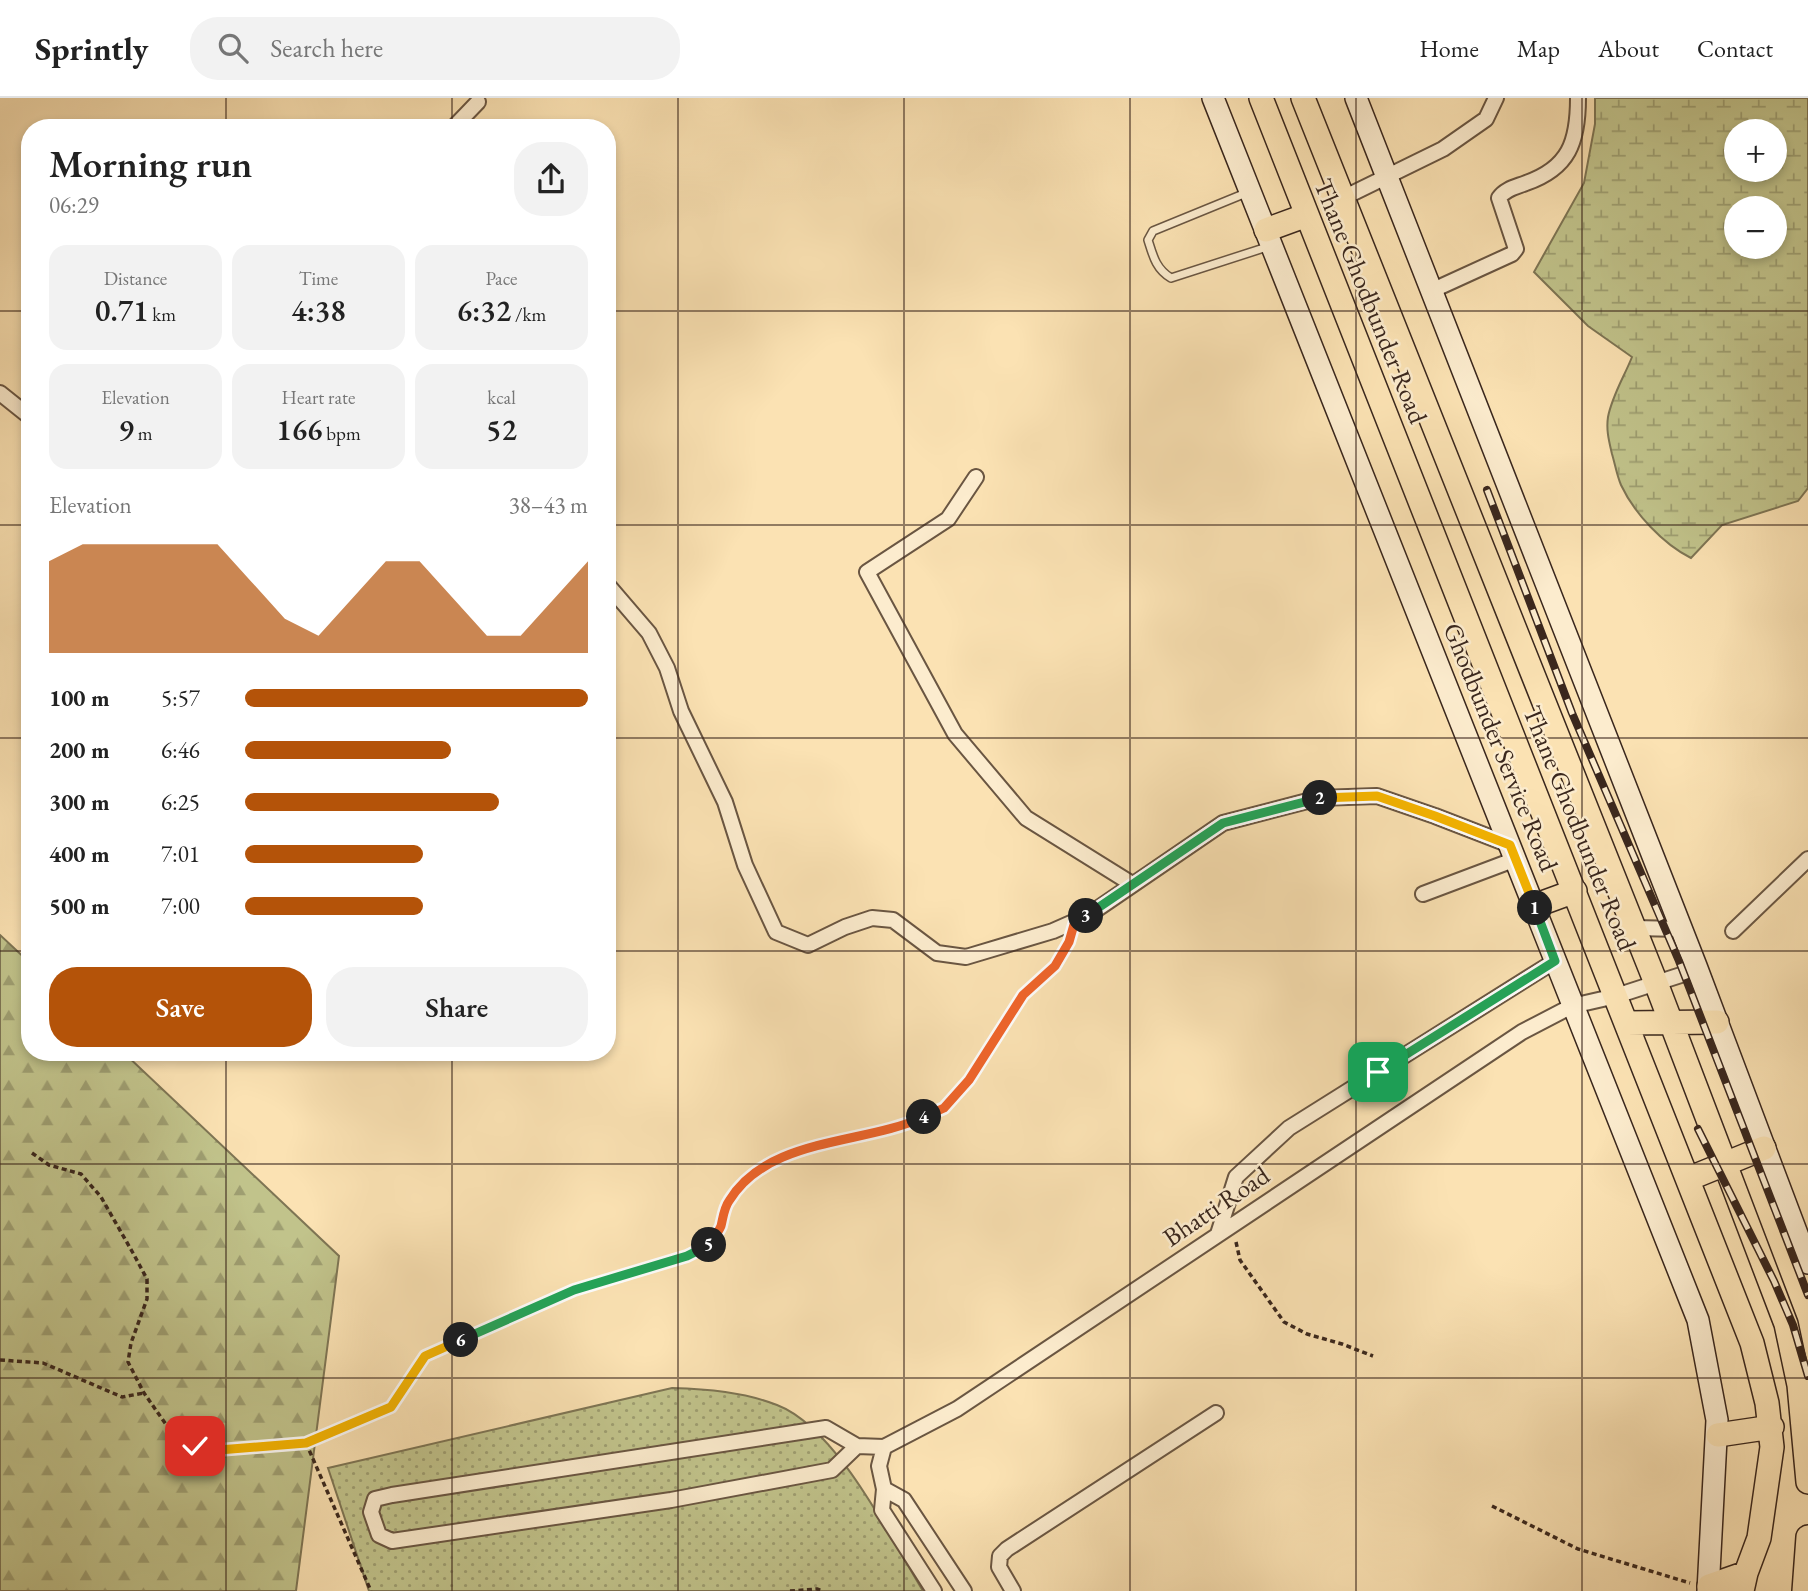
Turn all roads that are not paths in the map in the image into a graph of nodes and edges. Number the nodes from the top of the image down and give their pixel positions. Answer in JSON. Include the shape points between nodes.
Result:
{"nodes":[{"id":1,"x":1213,"y":98,"type":"edge"},
{"id":2,"x":1261,"y":98,"type":"edge"},
{"id":3,"x":1303,"y":98,"type":"edge"},
{"id":4,"x":1356,"y":98,"type":"edge"},
{"id":5,"x":1496,"y":98,"type":"edge"},
{"id":6,"x":1578,"y":98,"type":"edge"},
{"id":7,"x":478,"y":102,"type":"dead end"},
{"id":8,"x":462,"y":119,"type":"edge"},
{"id":9,"x":1386,"y":177,"type":"junction"},
{"id":10,"x":1250,"y":191,"type":"junction"},
{"id":11,"x":1343,"y":198,"type":"junction"},
{"id":12,"x":1307,"y":215,"type":"junction"},
{"id":13,"x":1269,"y":238,"type":"junction"},
{"id":14,"x":1430,"y":291,"type":"junction"},
{"id":15,"x":0,"y":393,"type":"edge"},
{"id":16,"x":21,"y":410,"type":"edge"},
{"id":17,"x":976,"y":477,"type":"dead end"},
{"id":18,"x":616,"y":594,"type":"edge"},
{"id":19,"x":1513,"y":852,"type":"junction"},
{"id":20,"x":1808,"y":859,"type":"edge"},
{"id":21,"x":1132,"y":884,"type":"junction"},
{"id":22,"x":1575,"y":891,"type":"junction"},
{"id":23,"x":1423,"y":894,"type":"dead end"},
{"id":24,"x":1534,"y":906,"type":"junction"},
{"id":25,"x":1634,"y":928,"type":"junction"},
{"id":26,"x":1682,"y":929,"type":"junction"},
{"id":27,"x":1732,"y":931,"type":"dead end"},
{"id":28,"x":1555,"y":961,"type":"junction"},
{"id":29,"x":1696,"y":966,"type":"junction"},
{"id":30,"x":1656,"y":983,"type":"junction"},
{"id":31,"x":1616,"y":996,"type":"junction"},
{"id":32,"x":1572,"y":1006,"type":"junction"},
{"id":33,"x":1717,"y":1022,"type":"junction"},
{"id":34,"x":1627,"y":1023,"type":"junction"},
{"id":35,"x":1671,"y":1023,"type":"junction"},
{"id":36,"x":1764,"y":1149,"type":"junction"},
{"id":37,"x":1724,"y":1165,"type":"junction"},
{"id":38,"x":1688,"y":1180,"type":"junction"},
{"id":39,"x":1218,"y":1234,"type":"junction"},
{"id":40,"x":1808,"y":1263,"type":"edge"},
{"id":41,"x":1216,"y":1413,"type":"dead end"},
{"id":42,"x":1772,"y":1427,"type":"junction"},
{"id":43,"x":1718,"y":1435,"type":"junction"},
{"id":44,"x":858,"y":1446,"type":"junction"},
{"id":45,"x":884,"y":1447,"type":"junction"},
{"id":46,"x":1808,"y":1482,"type":"edge"},
{"id":47,"x":884,"y":1489,"type":"junction"},
{"id":48,"x":1808,"y":1537,"type":"edge"},
{"id":49,"x":1744,"y":1582,"type":"edge"},
{"id":50,"x":1709,"y":1589,"type":"edge"},
{"id":51,"x":934,"y":1591,"type":"edge"},
{"id":52,"x":964,"y":1591,"type":"edge"},
{"id":53,"x":1013,"y":1591,"type":"edge"},
{"id":54,"x":1804,"y":1591,"type":"edge"}],
"edges":[{"from":1,"to":10,"type":"street","name":"Ghodbunder Service Road"},
{"from":2,"to":12,"type":"main road","name":"Thane Ghodbunder Road"},
{"from":3,"to":11,"type":"main road","name":"Thane Ghodbunder Road"},
{"from":4,"to":9,"type":"street"},
{"from":5,"to":9,"type":"street","via":[[1486,119],[1443,149]]},
{"from":6,"to":14,"type":"street","via":[[1574,135],[1565,158],[1543,177],[1506,190],[1499,198],[1516,249]]},
{"from":7,"to":8,"type":"street"},
{"from":9,"to":11,"type":"street"},
{"from":9,"to":14,"type":"street"},
{"from":10,"to":13,"type":"street","name":"Ghodbunder Service Road"},
{"from":10,"to":13,"type":"lane","via":[[1153,231],[1148,240],[1153,258],[1171,278]]},
{"from":11,"to":25,"type":"main road","name":"Thane Ghodbunder Road"},
{"from":12,"to":13,"type":"main road"},
{"from":12,"to":22,"type":"main road","name":"Thane Ghodbunder Road"},
{"from":13,"to":19,"type":"street","name":"Ghodbunder Service Road"},
{"from":14,"to":26,"type":"street"},
{"from":15,"to":16,"type":"street"},
{"from":17,"to":21,"type":"street","via":[[948,519],[867,572],[955,734],[1026,818]]},
{"from":18,"to":21,"type":"street","via":[[649,633],[667,668],[776,932],[808,945],[872,918],[893,920],[937,953],[966,957],[1053,931],[1087,915]]},
{"from":19,"to":21,"type":"street","via":[[1435,816],[1377,796],[1319,798],[1223,823]]},
{"from":19,"to":23,"type":"street"},
{"from":19,"to":24,"type":"street","name":"Ghodbunder Service Road"},
{"from":20,"to":27,"type":"street"},
{"from":22,"to":24,"type":"main road"},
{"from":22,"to":31,"type":"main road","name":"Thane Ghodbunder Road"},
{"from":24,"to":28,"type":"street","name":"Ghodbunder Service Road"},
{"from":25,"to":26,"type":"street"},
{"from":25,"to":30,"type":"main road","name":"Thane Ghodbunder Road"},
{"from":26,"to":29,"type":"street"},
{"from":28,"to":32,"type":"street","name":"Ghodbunder Service Road"},
{"from":28,"to":39,"type":"street","via":[[1289,1128],[1236,1177]]},
{"from":29,"to":30,"type":"street","name":"Bhatti Road"},
{"from":29,"to":33,"type":"street"},
{"from":30,"to":31,"type":"street","name":"Bhatti Road"},
{"from":30,"to":35,"type":"main road","name":"Thane Ghodbunder Road"},
{"from":31,"to":32,"type":"street","name":"Bhatti Road"},
{"from":31,"to":34,"type":"main road","name":"Thane Ghodbunder Road"},
{"from":32,"to":39,"type":"street","name":"Bhatti Road","via":[[1522,1032]]},
{"from":32,"to":43,"type":"street","name":"Ghodbunder Service Road","via":[[1698,1320]]},
{"from":33,"to":35,"type":"main road"},
{"from":33,"to":36,"type":"street"},
{"from":34,"to":35,"type":"main road"},
{"from":34,"to":38,"type":"main road","name":"Thane Ghodbunder Road"},
{"from":35,"to":37,"type":"main road","name":"Thane Ghodbunder Road"},
{"from":36,"to":37,"type":"main road"},
{"from":36,"to":40,"type":"street"},
{"from":37,"to":38,"type":"main road"},
{"from":37,"to":46,"type":"main road","name":"Thane Ghodbunder Road","via":[[1786,1324],[1799,1385]]},
{"from":38,"to":42,"type":"main road","name":"Thane Ghodbunder Road","via":[[1752,1343]]},
{"from":39,"to":45,"type":"street","name":"Bhatti Road","via":[[957,1409]]},
{"from":41,"to":53,"type":"street","via":[[1007,1549],[999,1566]]},
{"from":42,"to":43,"type":"main road"},
{"from":42,"to":49,"type":"main road","name":"Thane Ghodbunder Road","via":[[1759,1538]]},
{"from":43,"to":50,"type":"street","name":"Ghodbunder Service Road"},
{"from":44,"to":44,"type":"street","via":[[832,1471],[392,1541],[379,1535],[371,1512],[375,1499],[392,1494],[826,1429]]},
{"from":44,"to":45,"type":"street"},
{"from":45,"to":47,"type":"street","via":[[879,1466]]},
{"from":47,"to":51,"type":"street","via":[[883,1510]]},
{"from":47,"to":52,"type":"street","via":[[904,1500]]},
{"from":48,"to":54,"type":"main road"},
{"from":49,"to":50,"type":"main road"}]}
